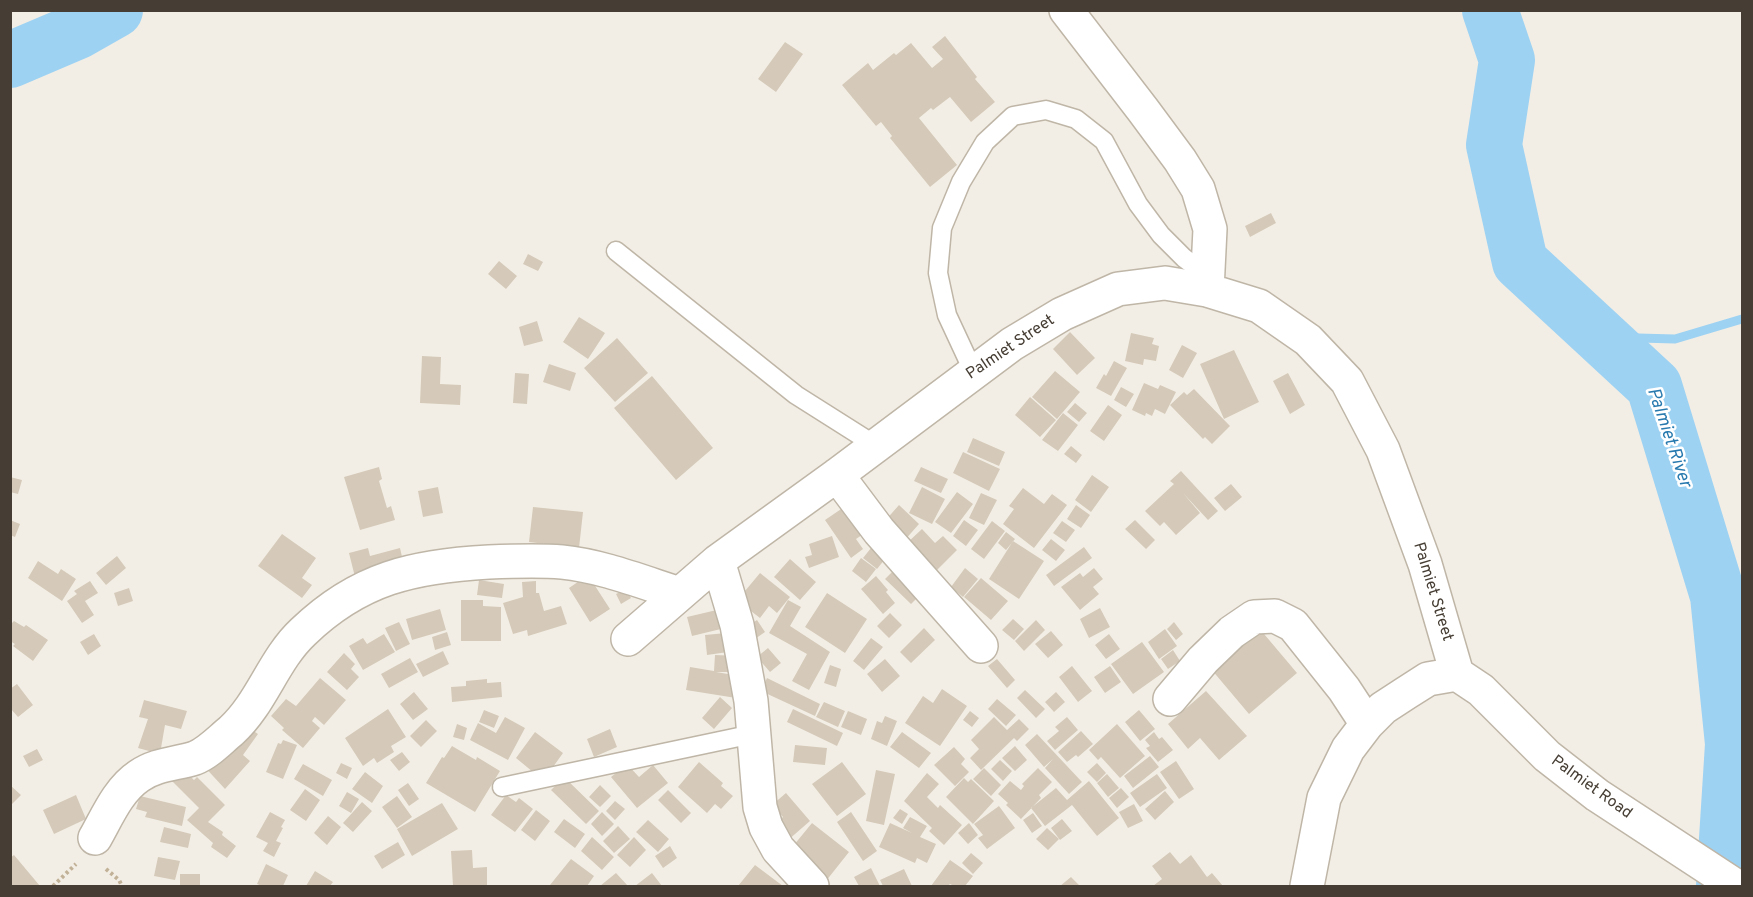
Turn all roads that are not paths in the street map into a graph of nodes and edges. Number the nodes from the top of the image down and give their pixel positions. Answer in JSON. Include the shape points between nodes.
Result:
{"nodes":[{"id":1,"x":1066,"y":10,"type":"edge"},
{"id":2,"x":616,"y":251,"type":"dead end"},
{"id":3,"x":1208,"y":283,"type":"junction"},
{"id":4,"x":974,"y":373,"type":"junction"},
{"id":5,"x":875,"y":445,"type":"junction"},
{"id":6,"x":837,"y":475,"type":"junction"},
{"id":7,"x":718,"y":561,"type":"junction"},
{"id":8,"x":680,"y":594,"type":"junction"},
{"id":9,"x":628,"y":639,"type":"dead end"},
{"id":10,"x":981,"y":646,"type":"dead end"},
{"id":11,"x":1457,"y":674,"type":"junction"},
{"id":12,"x":1170,"y":699,"type":"dead end"},
{"id":13,"x":1367,"y":724,"type":"junction"},
{"id":14,"x":753,"y":734,"type":"junction"},
{"id":15,"x":502,"y":787,"type":"dead end"},
{"id":16,"x":95,"y":838,"type":"dead end"},
{"id":17,"x":812,"y":886,"type":"edge"},
{"id":18,"x":1307,"y":886,"type":"edge"},
{"id":19,"x":1736,"y":886,"type":"edge"}],
"edges":[{"from":1,"to":3,"type":"street","via":[[1198,189],[1210,229]]},
{"from":2,"to":5,"type":"lane","via":[[796,395]]},
{"from":3,"to":4,"type":"street","name":"Palmiet Street","via":[[1118,289],[1062,314]]},
{"from":3,"to":4,"type":"lane","via":[[1161,235],[1138,204],[1104,141],[1076,119],[1046,110],[1013,116],[985,142],[961,182],[942,228],[938,273],[947,315]]},
{"from":3,"to":11,"type":"street","name":"Palmiet Street","via":[[1259,306],[1308,340],[1347,381],[1383,450],[1425,564]]},
{"from":4,"to":5,"type":"street","name":"Palmiet Street"},
{"from":5,"to":6,"type":"street","name":"Palmiet Street"},
{"from":6,"to":7,"type":"street","name":"Palmiet Street"},
{"from":6,"to":10,"type":"street","via":[[879,531]]},
{"from":7,"to":8,"type":"street","name":"Palmiet Street"},
{"from":7,"to":14,"type":"street","via":[[737,625]]},
{"from":8,"to":9,"type":"street","name":"Palmiet Street"},
{"from":8,"to":16,"type":"street","via":[[604,570],[563,562],[513,561],[425,568],[362,588],[328,609],[300,634],[252,706],[215,744],[196,758],[159,766],[138,776],[118,798]]},
{"from":11,"to":13,"type":"street","via":[[1428,679],[1383,708]]},
{"from":11,"to":19,"type":"street","name":"Palmiet Road","via":[[1481,690],[1547,756],[1598,795]]},
{"from":12,"to":13,"type":"street","via":[[1232,632],[1254,616],[1275,616],[1293,625]]},
{"from":13,"to":18,"type":"street","via":[[1348,749],[1324,798]]},
{"from":14,"to":15,"type":"lane"},
{"from":14,"to":17,"type":"street","via":[[760,807],[766,827],[778,849]]}]}
